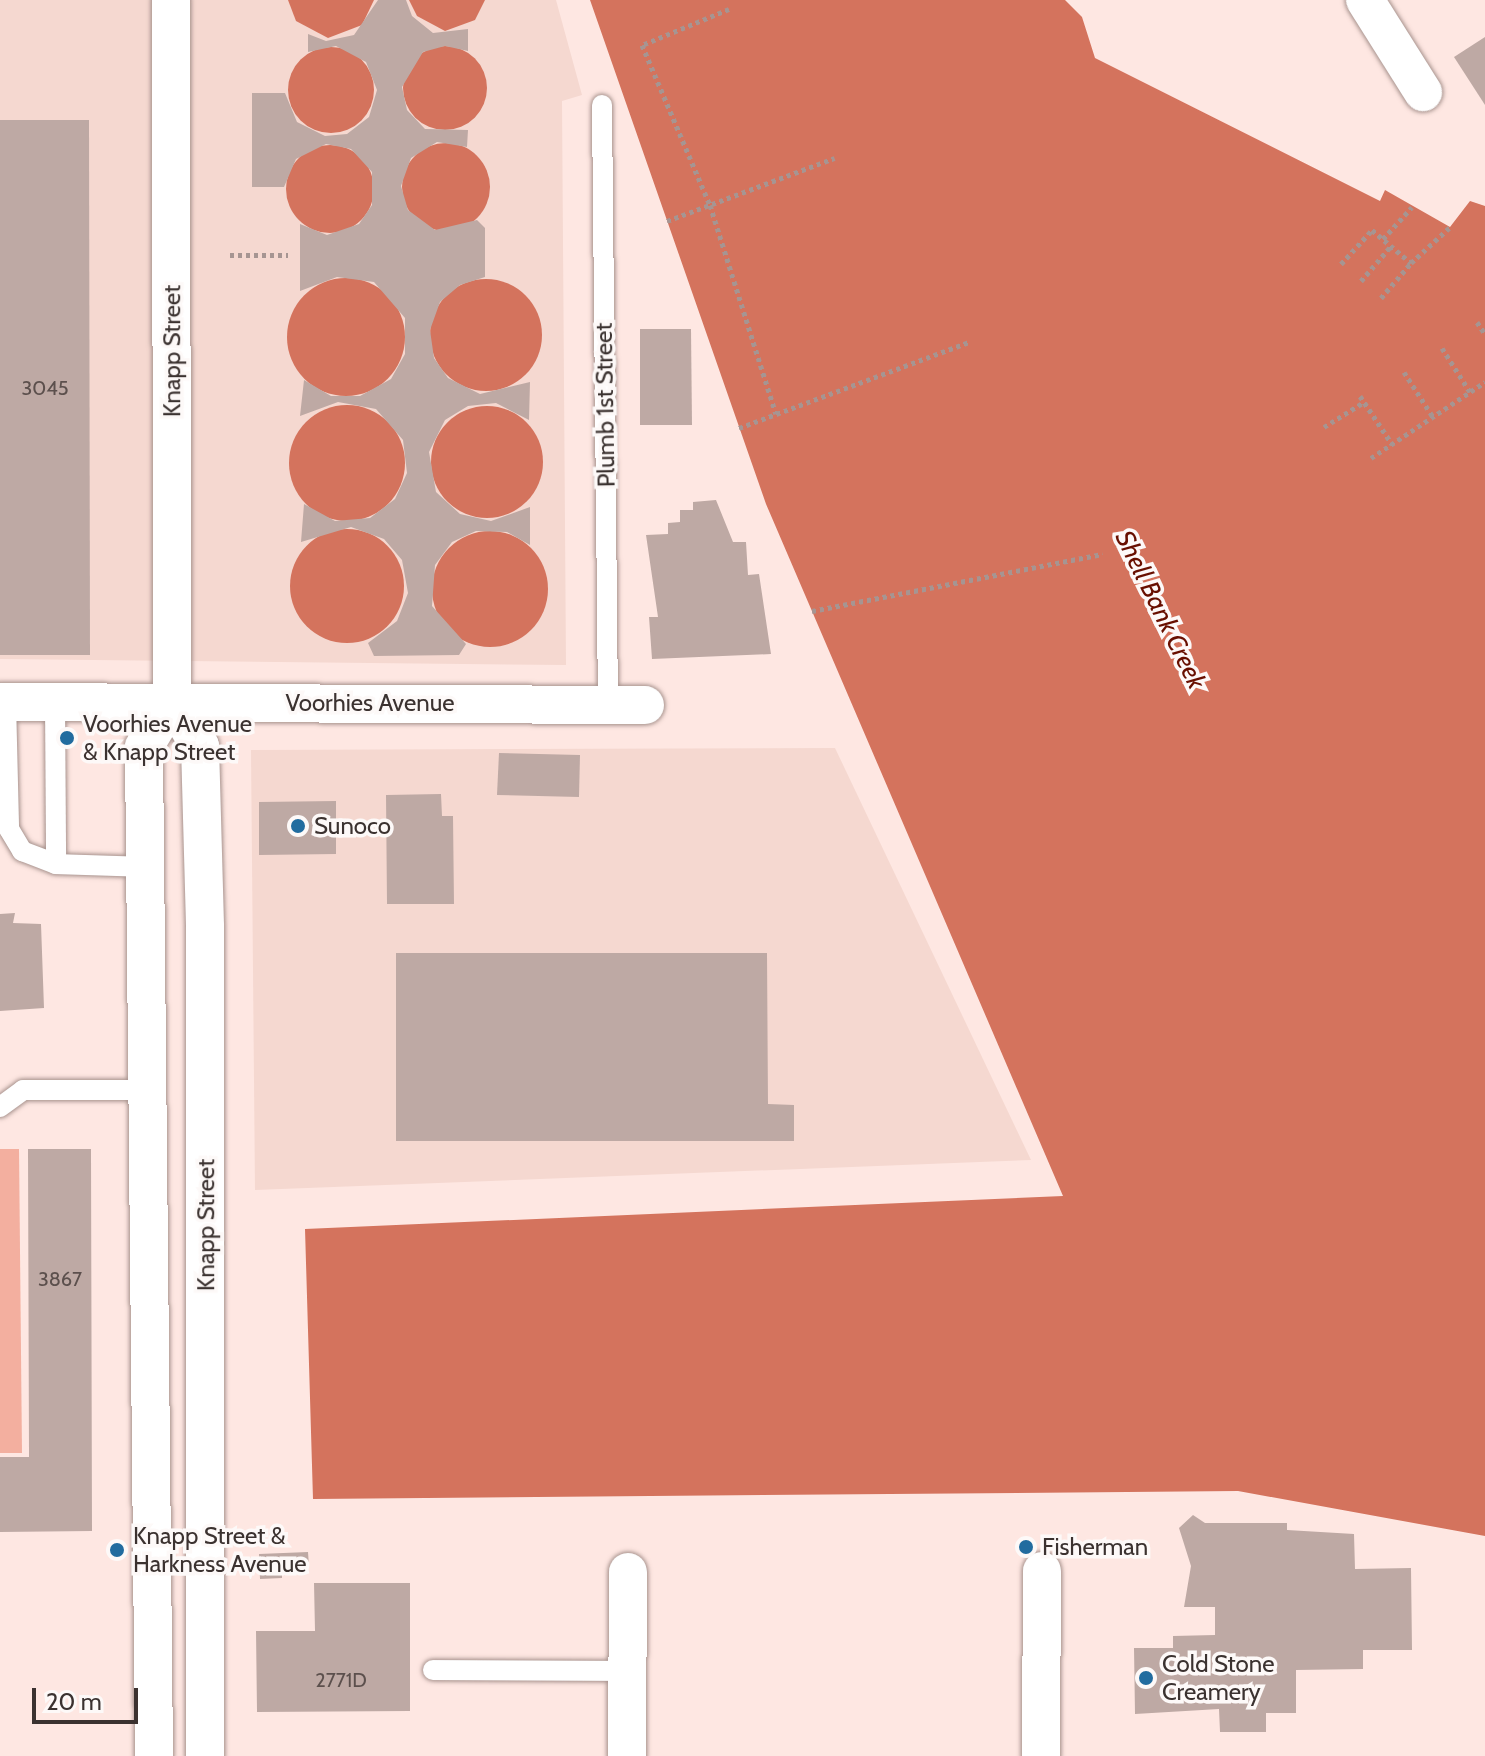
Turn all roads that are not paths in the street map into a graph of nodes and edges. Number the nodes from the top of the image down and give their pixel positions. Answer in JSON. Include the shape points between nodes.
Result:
{"nodes":[{"id":1,"x":171,"y":0,"type":"edge"},
{"id":2,"x":1365,"y":0,"type":"edge"},
{"id":3,"x":1423,"y":92,"type":"dead end"},
{"id":4,"x":602,"y":105,"type":"dead end"},
{"id":5,"x":172,"y":701,"type":"junction"},
{"id":6,"x":3,"y":702,"type":"edge"},
{"id":7,"x":55,"y":702,"type":"junction"},
{"id":8,"x":626,"y":705,"type":"joint"},
{"id":9,"x":56,"y":864,"type":"junction"},
{"id":10,"x":146,"y":867,"type":"junction"},
{"id":11,"x":149,"y":1090,"type":"junction"},
{"id":12,"x":0,"y":1107,"type":"edge"},
{"id":13,"x":1042,"y":1571,"type":"dead end"},
{"id":14,"x":628,"y":1572,"type":"dead end"},
{"id":15,"x":433,"y":1670,"type":"dead end"},
{"id":16,"x":627,"y":1671,"type":"junction"},
{"id":17,"x":154,"y":1756,"type":"edge"},
{"id":18,"x":205,"y":1756,"type":"edge"},
{"id":19,"x":627,"y":1756,"type":"edge"},
{"id":20,"x":1041,"y":1756,"type":"edge"}],
"edges":[{"from":1,"to":5,"type":"street","name":"Knapp Street"},
{"from":2,"to":3,"type":"street"},
{"from":4,"to":8,"type":"lane","name":"Plumb 1st Street"},
{"from":5,"to":7,"type":"street","name":"Voorhies Avenue"},
{"from":5,"to":8,"type":"street","name":"Voorhies Avenue"},
{"from":5,"to":10,"type":"street","via":[[144,747]]},
{"from":5,"to":18,"type":"street","name":"Knapp Street","via":[[200,746]]},
{"from":6,"to":7,"type":"street","name":"Voorhies Avenue"},
{"from":6,"to":9,"type":"lane","via":[[9,829],[22,851]]},
{"from":7,"to":9,"type":"lane"},
{"from":9,"to":10,"type":"lane"},
{"from":10,"to":11,"type":"street"},
{"from":11,"to":12,"type":"lane","via":[[23,1090]]},
{"from":11,"to":17,"type":"street"},
{"from":13,"to":20,"type":"street"},
{"from":14,"to":16,"type":"street"},
{"from":15,"to":16,"type":"lane"},
{"from":16,"to":19,"type":"street"}]}
